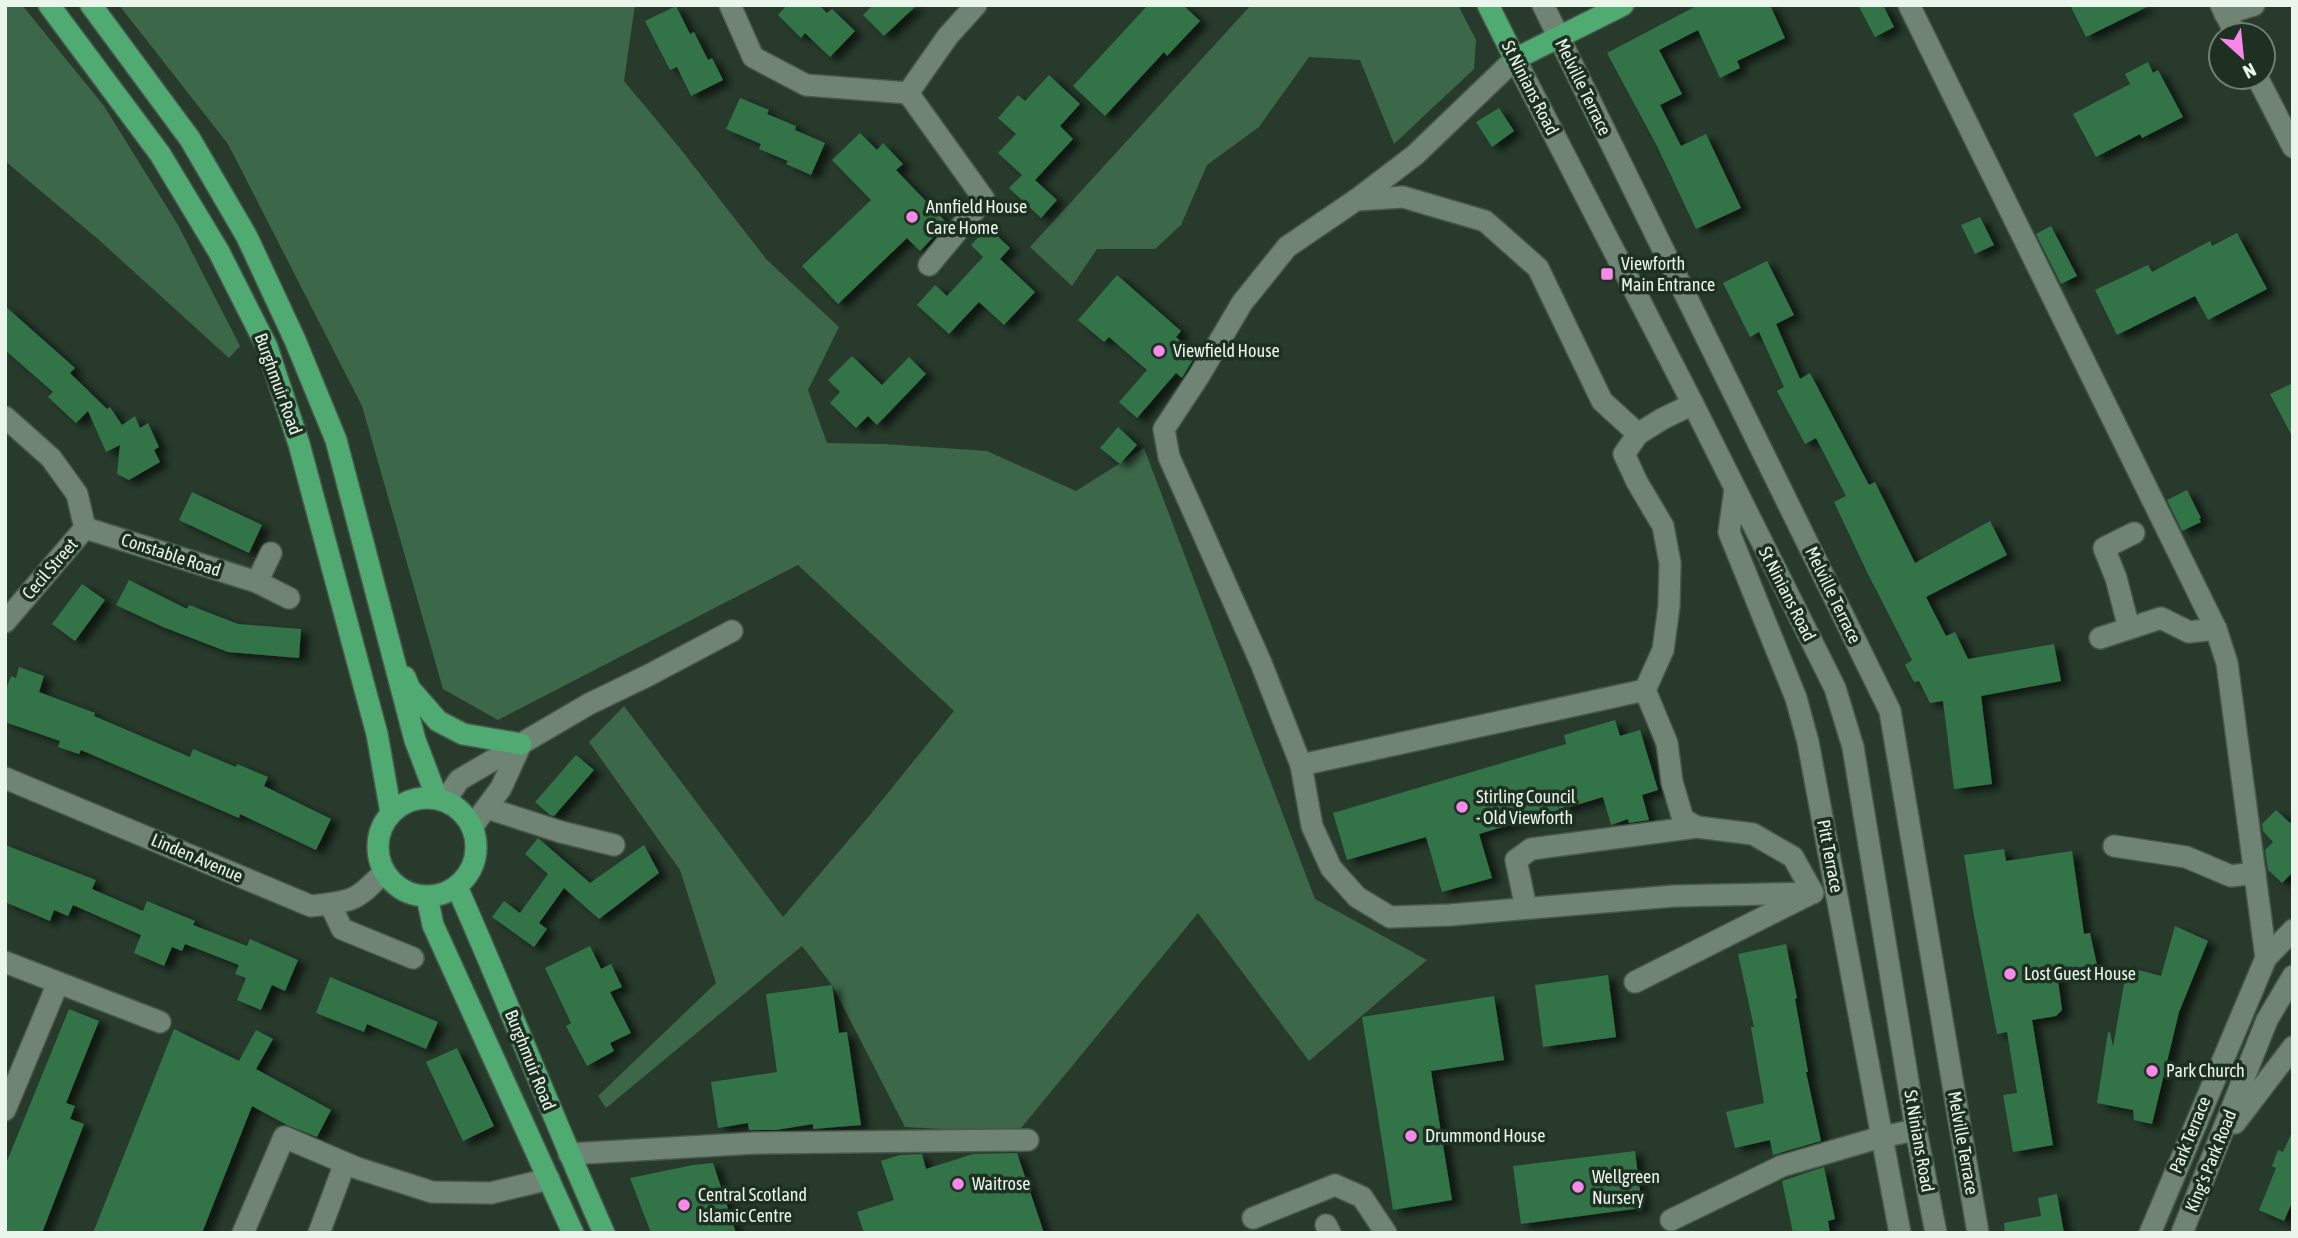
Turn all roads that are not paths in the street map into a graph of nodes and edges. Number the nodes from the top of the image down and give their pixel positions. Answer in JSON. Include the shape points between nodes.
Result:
{"nodes":[{"id":1,"x":49,"y":5,"type":"edge"},
{"id":2,"x":91,"y":5,"type":"edge"},
{"id":3,"x":730,"y":5,"type":"edge"},
{"id":4,"x":976,"y":5,"type":"edge"},
{"id":5,"x":1488,"y":5,"type":"edge"},
{"id":6,"x":1543,"y":5,"type":"edge"},
{"id":7,"x":1623,"y":5,"type":"edge"},
{"id":8,"x":1909,"y":5,"type":"edge"},
{"id":9,"x":2254,"y":5,"type":"edge"},
{"id":10,"x":2223,"y":10,"type":"edge"},
{"id":11,"x":1558,"y":37,"type":"junction"},
{"id":12,"x":1515,"y":59,"type":"junction"},
{"id":13,"x":2264,"y":91,"type":"edge"},
{"id":14,"x":908,"y":93,"type":"junction"},
{"id":15,"x":2293,"y":147,"type":"edge"},
{"id":16,"x":1356,"y":200,"type":"junction"},
{"id":17,"x":929,"y":265,"type":"dead end"},
{"id":18,"x":1693,"y":404,"type":"junction"},
{"id":19,"x":5,"y":417,"type":"edge"},
{"id":20,"x":1638,"y":434,"type":"junction"},
{"id":21,"x":1735,"y":489,"type":"junction"},
{"id":22,"x":85,"y":528,"type":"junction"},
{"id":23,"x":2134,"y":533,"type":"dead end"},
{"id":24,"x":271,"y":553,"type":"dead end"},
{"id":25,"x":257,"y":582,"type":"junction"},
{"id":26,"x":289,"y":598,"type":"dead end"},
{"id":27,"x":5,"y":622,"type":"edge"},
{"id":28,"x":2129,"y":628,"type":"junction"},
{"id":29,"x":2216,"y":629,"type":"junction"},
{"id":30,"x":732,"y":631,"type":"dead end"},
{"id":31,"x":2100,"y":638,"type":"dead end"},
{"id":32,"x":390,"y":643,"type":"junction"},
{"id":33,"x":1645,"y":690,"type":"junction"},
{"id":34,"x":521,"y":744,"type":"junction"},
{"id":35,"x":1301,"y":765,"type":"junction"},
{"id":36,"x":5,"y":778,"type":"edge"},
{"id":37,"x":441,"y":799,"type":"junction"},
{"id":38,"x":486,"y":808,"type":"junction"},
{"id":39,"x":391,"y":813,"type":"junction"},
{"id":40,"x":472,"y":827,"type":"junction"},
{"id":41,"x":1697,"y":827,"type":"junction"},
{"id":42,"x":614,"y":845,"type":"dead end"},
{"id":43,"x":2114,"y":846,"type":"dead end"},
{"id":44,"x":384,"y":872,"type":"junction"},
{"id":45,"x":2255,"y":873,"type":"junction"},
{"id":46,"x":457,"y":887,"type":"junction"},
{"id":47,"x":1813,"y":893,"type":"junction"},
{"id":48,"x":427,"y":897,"type":"junction"},
{"id":49,"x":330,"y":904,"type":"junction"},
{"id":50,"x":1526,"y":908,"type":"junction"},
{"id":51,"x":2293,"y":930,"type":"edge"},
{"id":52,"x":413,"y":958,"type":"dead end"},
{"id":53,"x":2266,"y":958,"type":"junction"},
{"id":54,"x":5,"y":962,"type":"edge"},
{"id":55,"x":2293,"y":976,"type":"edge"},
{"id":56,"x":1635,"y":982,"type":"dead end"},
{"id":57,"x":58,"y":983,"type":"junction"},
{"id":58,"x":160,"y":1022,"type":"dead end"},
{"id":59,"x":2293,"y":1046,"type":"edge"},
{"id":60,"x":5,"y":1110,"type":"edge"},
{"id":61,"x":1916,"y":1130,"type":"junction"},
{"id":62,"x":1881,"y":1137,"type":"junction"},
{"id":63,"x":1027,"y":1140,"type":"dead end"},
{"id":64,"x":2217,"y":1146,"type":"junction"},
{"id":65,"x":569,"y":1154,"type":"junction"},
{"id":66,"x":345,"y":1163,"type":"junction"},
{"id":67,"x":549,"y":1179,"type":"junction"},
{"id":68,"x":1253,"y":1218,"type":"dead end"},
{"id":69,"x":1671,"y":1220,"type":"dead end"},
{"id":70,"x":243,"y":1233,"type":"edge"},
{"id":71,"x":319,"y":1233,"type":"edge"},
{"id":72,"x":573,"y":1233,"type":"edge"},
{"id":73,"x":604,"y":1233,"type":"edge"},
{"id":74,"x":1386,"y":1233,"type":"edge"},
{"id":75,"x":1900,"y":1233,"type":"edge"},
{"id":76,"x":1936,"y":1233,"type":"edge"},
{"id":77,"x":1978,"y":1233,"type":"edge"},
{"id":78,"x":2150,"y":1233,"type":"edge"},
{"id":79,"x":2182,"y":1233,"type":"edge"}],
"edges":[{"from":1,"to":39,"type":"main road","name":"Burghmuir Road","via":[[160,154],[219,252],[267,347],[299,443],[377,734]]},
{"from":2,"to":32,"type":"main road","name":"Burghmuir Road","via":[[190,139],[258,260],[335,440]]},
{"from":3,"to":14,"type":"street","via":[[753,57],[806,85]]},
{"from":4,"to":14,"type":"street"},
{"from":5,"to":12,"type":"main road","name":"St Ninians Road"},
{"from":6,"to":11,"type":"street","name":"Melville Terrace"},
{"from":7,"to":11,"type":"main road"},
{"from":8,"to":29,"type":"street"},
{"from":9,"to":10,"type":"street"},
{"from":11,"to":12,"type":"main road"},
{"from":11,"to":77,"type":"street","name":"Melville Terrace","via":[[1891,711]]},
{"from":12,"to":16,"type":"street","via":[[1415,155]]},
{"from":12,"to":18,"type":"street","name":"St Ninians Road"},
{"from":13,"to":15,"type":"street"},
{"from":14,"to":17,"type":"street","via":[[985,199]]},
{"from":16,"to":20,"type":"street","via":[[1403,197],[1485,221],[1538,268],[1602,401]]},
{"from":16,"to":35,"type":"street","via":[[1287,247],[1242,303],[1164,429],[1169,457]]},
{"from":18,"to":20,"type":"street"},
{"from":18,"to":21,"type":"street","name":"St Ninians Road"},
{"from":19,"to":22,"type":"street","name":"Cecil Street","via":[[51,457],[77,494]]},
{"from":20,"to":33,"type":"street","via":[[1624,454],[1663,526],[1670,563],[1662,650]]},
{"from":21,"to":61,"type":"street","name":"St Ninians Road","via":[[1835,688],[1853,747]]},
{"from":21,"to":62,"type":"street","name":"Pitt Terrace","via":[[1729,532],[1796,698],[1808,742]]},
{"from":22,"to":25,"type":"street","name":"Constable Road"},
{"from":22,"to":27,"type":"street","name":"Cecil Street"},
{"from":23,"to":28,"type":"street","via":[[2105,548]]},
{"from":24,"to":25,"type":"street"},
{"from":25,"to":26,"type":"street","name":"Constable Road"},
{"from":28,"to":29,"type":"street","via":[[2161,618],[2189,632]]},
{"from":28,"to":31,"type":"street"},
{"from":29,"to":45,"type":"street","via":[[2227,663]]},
{"from":30,"to":34,"type":"street"},
{"from":32,"to":34,"type":"main road","via":[[410,689],[438,720],[463,734]]},
{"from":32,"to":37,"type":"main road","name":"Burghmuir Road","via":[[415,740]]},
{"from":33,"to":35,"type":"street"},
{"from":33,"to":41,"type":"street","via":[[1667,743],[1683,819]]},
{"from":34,"to":37,"type":"street","via":[[459,780]]},
{"from":34,"to":38,"type":"street","via":[[501,788]]},
{"from":35,"to":50,"type":"street","via":[[1312,826],[1331,867],[1357,897],[1390,916]]},
{"from":36,"to":49,"type":"street","name":"Linden Avenue","via":[[311,906]]},
{"from":37,"to":39,"type":"main road","via":[[420,798]]},
{"from":37,"to":40,"type":"main road","via":[[458,808]]},
{"from":38,"to":40,"type":"street"},
{"from":38,"to":42,"type":"street"},
{"from":39,"to":44,"type":"main road","via":[[378,841]]},
{"from":40,"to":46,"type":"main road","via":[[475,863]]},
{"from":41,"to":47,"type":"street","via":[[1753,834],[1793,857]]},
{"from":41,"to":50,"type":"street","via":[[1531,849],[1516,860]]},
{"from":43,"to":45,"type":"street","via":[[2186,857],[2231,876]]},
{"from":44,"to":48,"type":"main road","via":[[410,894]]},
{"from":44,"to":49,"type":"street","name":"Linden Avenue","via":[[364,893],[348,902]]},
{"from":45,"to":53,"type":"street"},
{"from":46,"to":48,"type":"main road"},
{"from":46,"to":65,"type":"main road","name":"Burghmuir Road"},
{"from":47,"to":50,"type":"street","via":[[1674,896]]},
{"from":47,"to":56,"type":"street"},
{"from":48,"to":67,"type":"main road","name":"Burghmuir Road","via":[[433,925]]},
{"from":49,"to":52,"type":"street","via":[[342,929]]},
{"from":51,"to":53,"type":"street","name":"Park Terrace"},
{"from":53,"to":78,"type":"street","name":"Park Terrace"},
{"from":54,"to":57,"type":"street"},
{"from":55,"to":64,"type":"street","name":"King's Park Road","via":[[2267,1020]]},
{"from":57,"to":58,"type":"street"},
{"from":57,"to":60,"type":"street"},
{"from":59,"to":64,"type":"street"},
{"from":61,"to":62,"type":"street"},
{"from":61,"to":76,"type":"street","name":"St Ninians Road"},
{"from":62,"to":69,"type":"street","via":[[1782,1166]]},
{"from":62,"to":75,"type":"street","name":"Pitt Terrace"},
{"from":63,"to":65,"type":"street","via":[[756,1143]]},
{"from":64,"to":79,"type":"street","name":"King's Park Road"},
{"from":65,"to":73,"type":"main road","name":"Burghmuir Road"},
{"from":66,"to":67,"type":"street","via":[[432,1192],[491,1193]]},
{"from":66,"to":70,"type":"street","via":[[284,1137]]},
{"from":66,"to":71,"type":"street"},
{"from":67,"to":72,"type":"main road","name":"Burghmuir Road"},
{"from":68,"to":74,"type":"street","via":[[1335,1185],[1362,1197]]}]}
